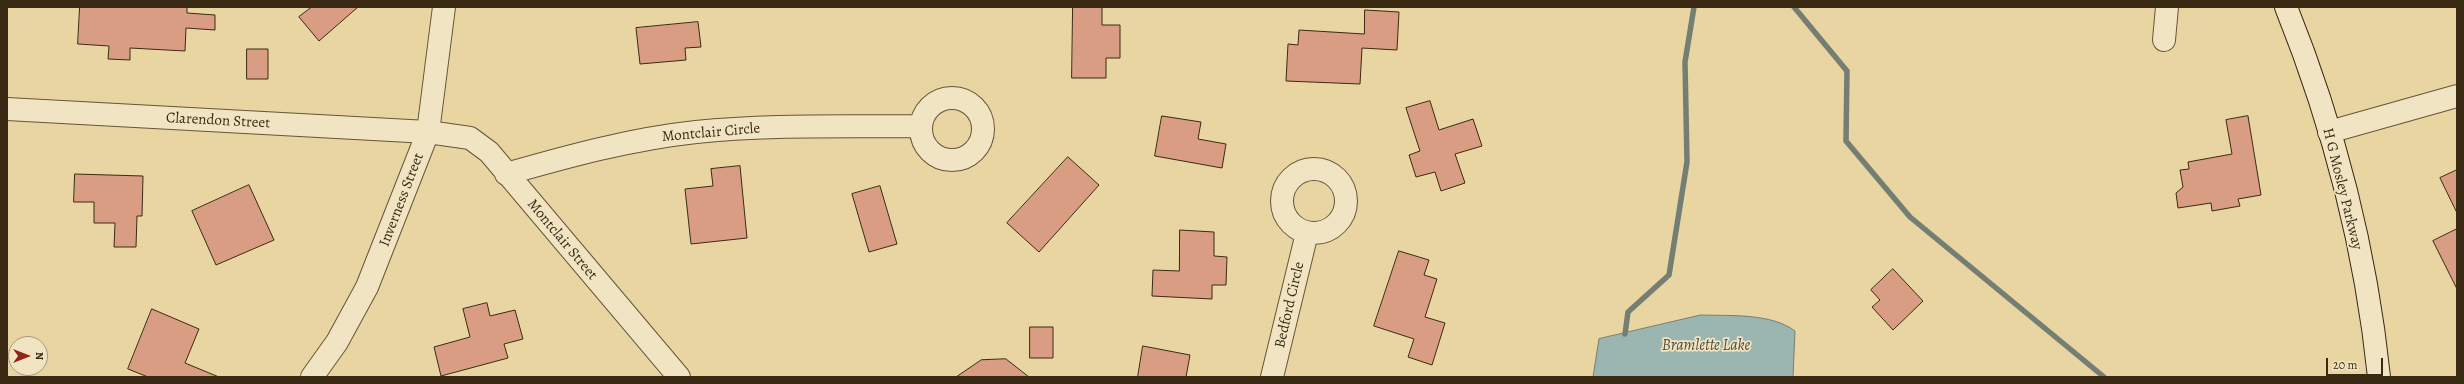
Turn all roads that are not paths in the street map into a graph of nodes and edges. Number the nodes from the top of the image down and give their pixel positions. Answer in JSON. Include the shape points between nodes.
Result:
{"nodes":[{"id":1,"x":444,"y":7,"type":"edge"},
{"id":2,"x":2167,"y":7,"type":"edge"},
{"id":3,"x":2286,"y":7,"type":"edge"},
{"id":4,"x":2164,"y":40,"type":"dead end"},
{"id":5,"x":2457,"y":96,"type":"edge"},
{"id":6,"x":7,"y":109,"type":"edge"},
{"id":7,"x":920,"y":126,"type":"dead end"},
{"id":8,"x":428,"y":132,"type":"junction"},
{"id":9,"x":2329,"y":132,"type":"junction"},
{"id":10,"x":506,"y":174,"type":"junction"},
{"id":11,"x":1307,"y":233,"type":"dead end"},
{"id":12,"x":312,"y":377,"type":"edge"},
{"id":13,"x":679,"y":377,"type":"edge"},
{"id":14,"x":1272,"y":377,"type":"edge"},
{"id":15,"x":2379,"y":377,"type":"edge"}],
"edges":[{"from":1,"to":8,"type":"street","name":"Inverness Street"},
{"from":2,"to":4,"type":"street"},
{"from":3,"to":9,"type":"street","name":"H G Mosley Parkway"},
{"from":5,"to":9,"type":"street"},
{"from":6,"to":8,"type":"street","name":"Clarendon Street"},
{"from":7,"to":10,"type":"street","name":"Montclair Circle","via":[[695,132],[603,147]]},
{"from":8,"to":10,"type":"street","name":"Montclair Street","via":[[464,136],[475,140],[489,152]]},
{"from":8,"to":12,"type":"street","name":"Inverness Street","via":[[365,292],[337,342]]},
{"from":9,"to":15,"type":"street","name":"H G Mosley Parkway","via":[[2351,214]]},
{"from":10,"to":13,"type":"street","name":"Montclair Street"},
{"from":11,"to":14,"type":"street","name":"Bedford Circle"}]}
